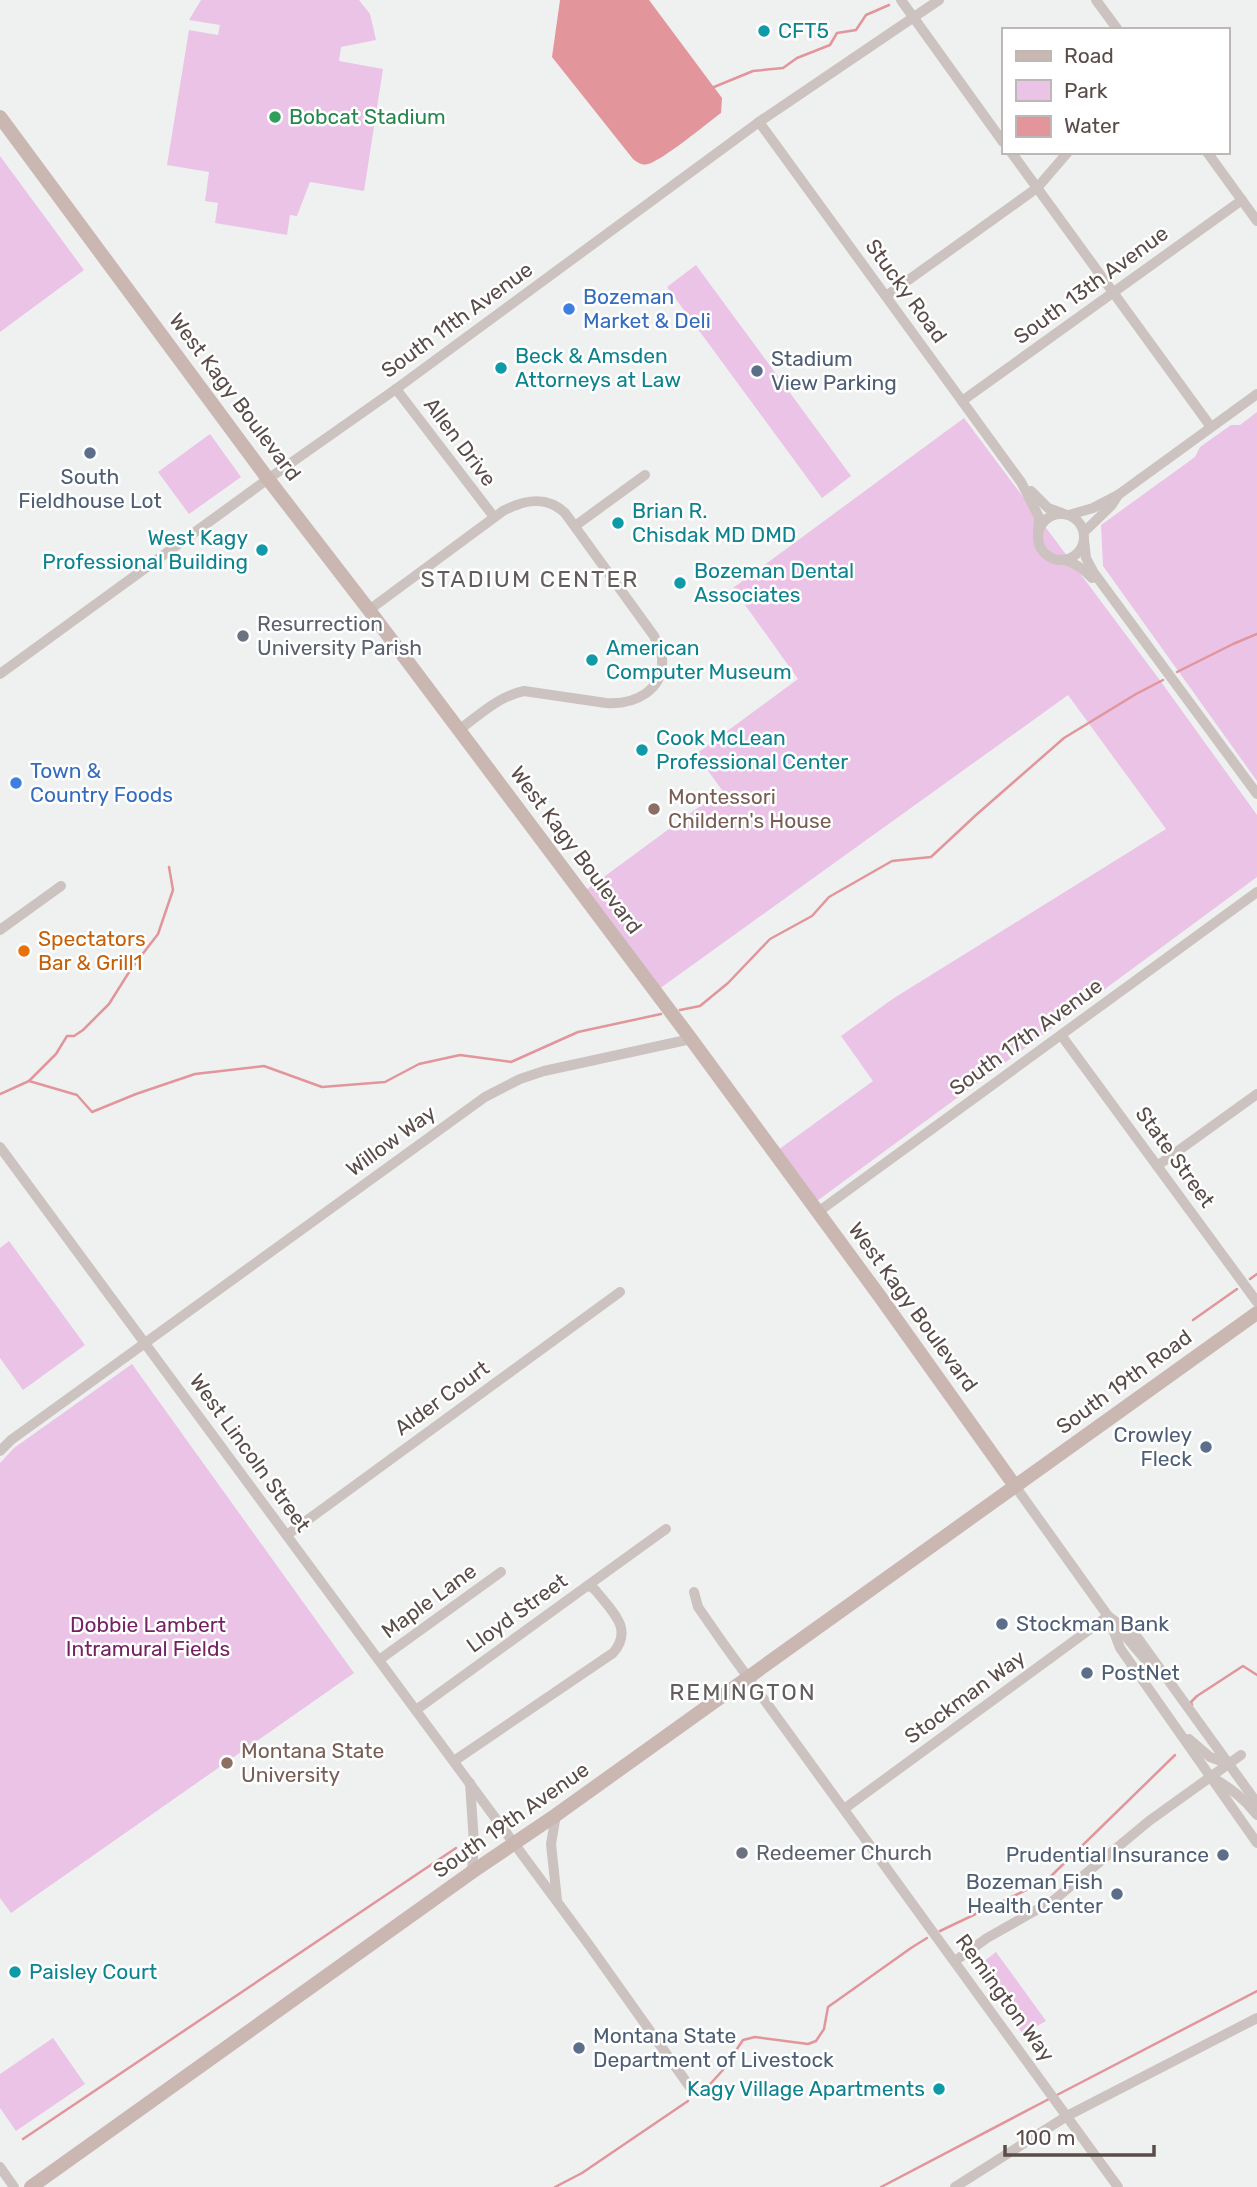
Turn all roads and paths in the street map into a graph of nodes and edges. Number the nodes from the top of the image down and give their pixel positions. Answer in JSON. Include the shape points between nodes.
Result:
{"nodes":[{"id":1,"x":901,"y":0,"type":"edge"},
{"id":2,"x":939,"y":0,"type":"edge"},
{"id":3,"x":1096,"y":0,"type":"edge"},
{"id":4,"x":914,"y":18,"type":"junction"},
{"id":5,"x":1117,"y":28,"type":"edge"},
{"id":6,"x":0,"y":117,"type":"edge"},
{"id":7,"x":759,"y":122,"type":"junction"},
{"id":8,"x":1002,"y":141,"type":"edge"},
{"id":9,"x":1012,"y":154,"type":"edge"},
{"id":10,"x":1066,"y":154,"type":"edge"},
{"id":11,"x":1208,"y":154,"type":"edge"},
{"id":12,"x":1037,"y":188,"type":"junction"},
{"id":13,"x":1242,"y":200,"type":"junction"},
{"id":14,"x":1257,"y":221,"type":"edge"},
{"id":15,"x":1112,"y":293,"type":"junction"},
{"id":16,"x":886,"y":296,"type":"junction"},
{"id":17,"x":396,"y":389,"type":"junction"},
{"id":18,"x":1257,"y":394,"type":"edge"},
{"id":19,"x":962,"y":401,"type":"junction"},
{"id":20,"x":1211,"y":427,"type":"junction"},
{"id":21,"x":645,"y":475,"type":"dead end"},
{"id":22,"x":268,"y":479,"type":"junction"},
{"id":23,"x":1021,"y":482,"type":"junction"},
{"id":24,"x":1118,"y":495,"type":"junction"},
{"id":25,"x":1065,"y":514,"type":"junction"},
{"id":26,"x":494,"y":517,"type":"junction"},
{"id":27,"x":575,"y":526,"type":"junction"},
{"id":28,"x":1038,"y":533,"type":"junction"},
{"id":29,"x":1084,"y":536,"type":"junction"},
{"id":30,"x":1063,"y":560,"type":"junction"},
{"id":31,"x":1107,"y":592,"type":"junction"},
{"id":32,"x":369,"y":610,"type":"junction"},
{"id":33,"x":0,"y":674,"type":"edge"},
{"id":34,"x":459,"y":730,"type":"junction"},
{"id":35,"x":1257,"y":794,"type":"edge"},
{"id":36,"x":61,"y":886,"type":"dead end"},
{"id":37,"x":1257,"y":892,"type":"edge"},
{"id":38,"x":0,"y":930,"type":"edge"},
{"id":39,"x":1061,"y":1035,"type":"junction"},
{"id":40,"x":691,"y":1039,"type":"junction"},
{"id":41,"x":1257,"y":1094,"type":"edge"},
{"id":42,"x":1,"y":1149,"type":"edge"},
{"id":43,"x":1157,"y":1166,"type":"junction"},
{"id":44,"x":818,"y":1212,"type":"junction"},
{"id":45,"x":620,"y":1292,"type":"dead end"},
{"id":46,"x":1257,"y":1302,"type":"edge"},
{"id":47,"x":1257,"y":1312,"type":"edge"},
{"id":48,"x":145,"y":1343,"type":"junction"},
{"id":49,"x":0,"y":1451,"type":"edge"},
{"id":50,"x":1015,"y":1486,"type":"junction"},
{"id":51,"x":666,"y":1529,"type":"dead end"},
{"id":52,"x":287,"y":1535,"type":"junction"},
{"id":53,"x":501,"y":1572,"type":"dead end"},
{"id":54,"x":587,"y":1586,"type":"junction"},
{"id":55,"x":694,"y":1592,"type":"dead end"},
{"id":56,"x":1108,"y":1616,"type":"junction"},
{"id":57,"x":379,"y":1660,"type":"junction"},
{"id":58,"x":748,"y":1678,"type":"junction"},
{"id":59,"x":1142,"y":1680,"type":"junction"},
{"id":60,"x":416,"y":1710,"type":"junction"},
{"id":61,"x":1241,"y":1755,"type":"dead end"},
{"id":62,"x":454,"y":1762,"type":"junction"},
{"id":63,"x":1229,"y":1764,"type":"junction"},
{"id":64,"x":1210,"y":1777,"type":"junction"},
{"id":65,"x":470,"y":1783,"type":"junction"},
{"id":66,"x":1257,"y":1803,"type":"edge"},
{"id":67,"x":844,"y":1809,"type":"junction"},
{"id":68,"x":556,"y":1815,"type":"junction"},
{"id":69,"x":1257,"y":1815,"type":"edge"},
{"id":70,"x":1257,"y":1843,"type":"edge"},
{"id":71,"x":514,"y":1844,"type":"junction"},
{"id":72,"x":472,"y":1872,"type":"junction"},
{"id":73,"x":557,"y":1903,"type":"junction"},
{"id":74,"x":955,"y":1961,"type":"junction"},
{"id":75,"x":1257,"y":2018,"type":"edge"},
{"id":76,"x":692,"y":2090,"type":"dead end"},
{"id":77,"x":1067,"y":2116,"type":"junction"},
{"id":78,"x":0,"y":2167,"type":"edge"},
{"id":79,"x":15,"y":2187,"type":"edge"},
{"id":80,"x":31,"y":2187,"type":"edge"},
{"id":81,"x":955,"y":2187,"type":"edge"},
{"id":82,"x":1118,"y":2187,"type":"edge"}],
"edges":[{"from":1,"to":4,"type":"street"},
{"from":2,"to":4,"type":"street","name":"South 11th Avenue"},
{"from":3,"to":5,"type":"street"},
{"from":4,"to":7,"type":"street","name":"South 11th Avenue"},
{"from":4,"to":8,"type":"street"},
{"from":6,"to":22,"type":"main road","name":"West Kagy Boulevard"},
{"from":7,"to":16,"type":"street","name":"Stucky Road"},
{"from":7,"to":17,"type":"street","name":"South 11th Avenue"},
{"from":9,"to":12,"type":"street"},
{"from":10,"to":12,"type":"street"},
{"from":11,"to":13,"type":"street"},
{"from":12,"to":15,"type":"street"},
{"from":12,"to":16,"type":"street"},
{"from":13,"to":14,"type":"street"},
{"from":13,"to":15,"type":"street","name":"South 13th Avenue"},
{"from":15,"to":19,"type":"street","name":"South 13th Avenue"},
{"from":15,"to":20,"type":"street"},
{"from":16,"to":19,"type":"street","name":"Stucky Road"},
{"from":17,"to":22,"type":"street","name":"South 11th Avenue"},
{"from":17,"to":26,"type":"street","name":"Allen Drive"},
{"from":18,"to":20,"type":"street"},
{"from":19,"to":23,"type":"street","name":"Stucky Road"},
{"from":20,"to":24,"type":"street"},
{"from":21,"to":27,"type":"street"},
{"from":22,"to":32,"type":"main road","name":"West Kagy Boulevard"},
{"from":22,"to":33,"type":"street","name":"South 11th Avenue"},
{"from":23,"to":25,"type":"street","name":"Stucky Road","via":[[1048,508]]},
{"from":23,"to":28,"type":"street","name":"Stucky Road","via":[[1039,517]]},
{"from":24,"to":25,"type":"street","via":[[1093,508]]},
{"from":24,"to":29,"type":"street"},
{"from":25,"to":28,"type":"street","via":[[1047,517]]},
{"from":25,"to":29,"type":"street","via":[[1080,523]]},
{"from":26,"to":27,"type":"street","via":[[520,502],[538,500],[560,508]]},
{"from":26,"to":32,"type":"street"},
{"from":27,"to":34,"type":"street","via":[[654,636],[662,657],[653,687],[637,700],[616,704],[513,693]]},
{"from":28,"to":30,"type":"street","via":[[1046,555]]},
{"from":29,"to":30,"type":"street","via":[[1075,556]]},
{"from":29,"to":31,"type":"street","via":[[1088,563]]},
{"from":30,"to":31,"type":"street","via":[[1086,571]]},
{"from":31,"to":35,"type":"street"},
{"from":32,"to":34,"type":"main road","name":"West Kagy Boulevard"},
{"from":34,"to":40,"type":"main road","name":"West Kagy Boulevard"},
{"from":36,"to":38,"type":"street"},
{"from":37,"to":39,"type":"street","name":"South 17th Avenue"},
{"from":39,"to":43,"type":"street","name":"State Street"},
{"from":39,"to":44,"type":"street","name":"South 17th Avenue"},
{"from":40,"to":44,"type":"main road","name":"West Kagy Boulevard"},
{"from":40,"to":48,"type":"street","name":"Willow Way","via":[[544,1071],[485,1097]]},
{"from":41,"to":43,"type":"street"},
{"from":42,"to":48,"type":"street","name":"West Lincoln Street"},
{"from":43,"to":46,"type":"street","name":"State Street"},
{"from":44,"to":50,"type":"main road","name":"West Kagy Boulevard"},
{"from":45,"to":52,"type":"street","name":"Alder Court"},
{"from":47,"to":50,"type":"main road","name":"South 19th Road"},
{"from":48,"to":49,"type":"street","name":"Willow Way"},
{"from":48,"to":52,"type":"street","name":"West Lincoln Street"},
{"from":50,"to":56,"type":"street","name":"West Kagy Boulevard"},
{"from":50,"to":58,"type":"main road","name":"South 19th Avenue"},
{"from":51,"to":54,"type":"street"},
{"from":52,"to":57,"type":"street","name":"West Lincoln Street"},
{"from":53,"to":57,"type":"street","name":"Maple Lane"},
{"from":54,"to":60,"type":"street","name":"Lloyd Street"},
{"from":54,"to":62,"type":"street","name":"Lloyd Street","via":[[619,1620],[619,1646]]},
{"from":55,"to":58,"type":"street","name":"Remington Way","via":[[698,1607]]},
{"from":56,"to":59,"type":"street","name":"West Kagy Boulevard","via":[[1120,1647]]},
{"from":56,"to":63,"type":"street","name":"West Kagy Boulevard","via":[[1138,1637]]},
{"from":56,"to":67,"type":"street","name":"Stockman Way"},
{"from":57,"to":60,"type":"street","name":"West Lincoln Street"},
{"from":58,"to":67,"type":"street","name":"Remington Way"},
{"from":58,"to":68,"type":"main road","name":"South 19th Avenue"},
{"from":59,"to":63,"type":"street","via":[[1188,1738],[1210,1757]]},
{"from":59,"to":64,"type":"street","name":"West Kagy Boulevard"},
{"from":60,"to":62,"type":"street","name":"West Lincoln Street"},
{"from":61,"to":63,"type":"street"},
{"from":62,"to":65,"type":"street","name":"West Lincoln Street"},
{"from":63,"to":64,"type":"street"},
{"from":63,"to":66,"type":"street","name":"West Kagy Boulevard"},
{"from":64,"to":69,"type":"street","via":[[1248,1802]]},
{"from":64,"to":70,"type":"street","name":"West Kagy Boulevard"},
{"from":64,"to":74,"type":"street","via":[[1054,1900]]},
{"from":65,"to":71,"type":"street","name":"West Lincoln Street"},
{"from":65,"to":72,"type":"street"},
{"from":67,"to":74,"type":"street","name":"Remington Way"},
{"from":68,"to":71,"type":"main road","name":"South 19th Avenue"},
{"from":68,"to":73,"type":"street","via":[[551,1844]]},
{"from":71,"to":72,"type":"main road","name":"South 19th Avenue"},
{"from":71,"to":73,"type":"street","name":"West Lincoln Street"},
{"from":72,"to":80,"type":"main road","name":"South 19th Avenue"},
{"from":73,"to":76,"type":"street","name":"West Lincoln Street"},
{"from":74,"to":77,"type":"street","name":"Remington Way"},
{"from":75,"to":77,"type":"street"},
{"from":77,"to":81,"type":"street"},
{"from":77,"to":82,"type":"street","name":"Remington Way"},
{"from":78,"to":79,"type":"street"}]}
